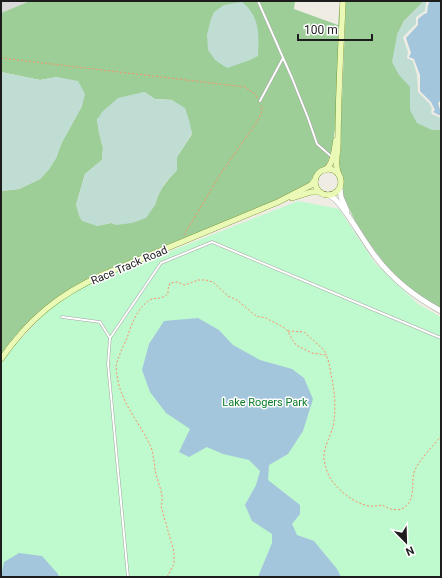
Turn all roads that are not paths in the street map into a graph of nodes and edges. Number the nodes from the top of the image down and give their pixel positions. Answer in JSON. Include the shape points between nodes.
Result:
{"nodes":[{"id":1,"x":258,"y":1,"type":"edge"},
{"id":2,"x":343,"y":1,"type":"edge"},
{"id":3,"x":283,"y":58,"type":"junction"},
{"id":4,"x":260,"y":101,"type":"road end"},
{"id":5,"x":334,"y":159,"type":"junction"},
{"id":6,"x":325,"y":170,"type":"junction"},
{"id":7,"x":339,"y":175,"type":"junction"},
{"id":8,"x":315,"y":180,"type":"junction"},
{"id":9,"x":340,"y":188,"type":"junction"},
{"id":10,"x":319,"y":192,"type":"junction"},
{"id":11,"x":329,"y":195,"type":"junction"},
{"id":12,"x":278,"y":202,"type":"junction"},
{"id":13,"x":353,"y":222,"type":"junction"},
{"id":14,"x":441,"y":311,"type":"edge"},
{"id":15,"x":62,"y":317,"type":"dead end"},
{"id":16,"x":110,"y":338,"type":"junction"},
{"id":17,"x":441,"y":338,"type":"edge"},
{"id":18,"x":1,"y":359,"type":"edge"},
{"id":19,"x":128,"y":577,"type":"edge"}],
"edges":[{"from":1,"to":3,"type":"lane"},
{"from":2,"to":5,"type":"main road","via":[[338,146]]},
{"from":3,"to":4,"type":"lane"},
{"from":3,"to":5,"type":"lane","via":[[317,144]]},
{"from":5,"to":6,"type":"main road"},
{"from":5,"to":7,"type":"main road"},
{"from":6,"to":7,"type":"main road","via":[[333,170]]},
{"from":6,"to":8,"type":"main road","via":[[319,173]]},
{"from":7,"to":9,"type":"main road","via":[[342,181]]},
{"from":8,"to":10,"type":"main road"},
{"from":8,"to":12,"type":"main road","name":"Race Track Road","via":[[311,185]]},
{"from":9,"to":11,"type":"main road"},
{"from":9,"to":13,"type":"street","via":[[341,197]]},
{"from":10,"to":11,"type":"main road"},
{"from":10,"to":12,"type":"main road","name":"Race Track Road"},
{"from":11,"to":13,"type":"street"},
{"from":12,"to":18,"type":"main road","name":"Race Track Road","via":[[88,281],[49,306],[32,321]]},
{"from":13,"to":14,"type":"street","via":[[395,280]]},
{"from":15,"to":16,"type":"lane","via":[[100,322]]},
{"from":16,"to":17,"type":"lane","via":[[161,263],[212,242]]},
{"from":16,"to":19,"type":"lane","via":[[108,364]]}]}
